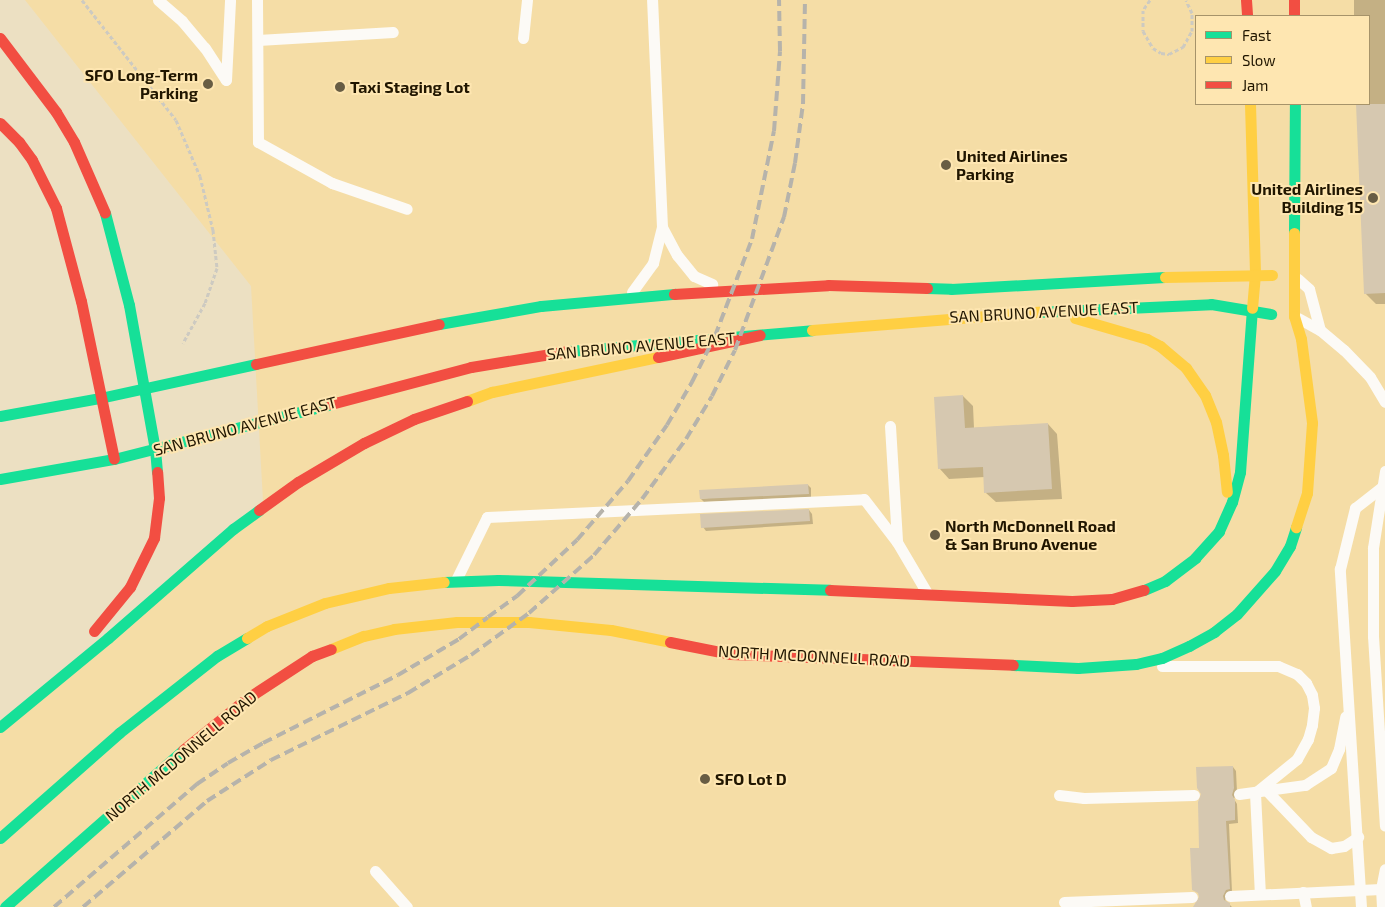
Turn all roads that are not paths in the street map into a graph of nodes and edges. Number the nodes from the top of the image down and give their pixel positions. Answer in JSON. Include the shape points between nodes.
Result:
{"nodes":[{"id":1,"x":158,"y":0,"type":"edge"},
{"id":2,"x":230,"y":0,"type":"edge"},
{"id":3,"x":257,"y":0,"type":"edge"},
{"id":4,"x":527,"y":0,"type":"edge"},
{"id":5,"x":652,"y":0,"type":"edge"},
{"id":6,"x":1246,"y":0,"type":"edge"},
{"id":7,"x":1294,"y":0,"type":"edge"},
{"id":8,"x":1246,"y":15,"type":"edge"},
{"id":9,"x":1294,"y":15,"type":"edge"},
{"id":10,"x":393,"y":32,"type":"dead end"},
{"id":11,"x":0,"y":38,"type":"edge"},
{"id":12,"x":523,"y":38,"type":"dead end"},
{"id":13,"x":258,"y":40,"type":"junction"},
{"id":14,"x":1250,"y":105,"type":"edge"},
{"id":15,"x":1295,"y":105,"type":"edge"},
{"id":16,"x":0,"y":123,"type":"edge"},
{"id":17,"x":407,"y":209,"type":"dead end"},
{"id":18,"x":662,"y":227,"type":"junction"},
{"id":19,"x":1255,"y":274,"type":"junction"},
{"id":20,"x":1294,"y":276,"type":"junction"},
{"id":21,"x":725,"y":290,"type":"junction"},
{"id":22,"x":629,"y":296,"type":"junction"},
{"id":23,"x":1047,"y":311,"type":"junction"},
{"id":24,"x":1253,"y":312,"type":"junction"},
{"id":25,"x":1294,"y":316,"type":"junction"},
{"id":26,"x":1320,"y":330,"type":"junction"},
{"id":27,"x":760,"y":335,"type":"junction"},
{"id":28,"x":145,"y":388,"type":"junction"},
{"id":29,"x":100,"y":398,"type":"junction"},
{"id":30,"x":1385,"y":401,"type":"edge"},
{"id":31,"x":0,"y":416,"type":"edge"},
{"id":32,"x":890,"y":426,"type":"dead end"},
{"id":33,"x":155,"y":449,"type":"junction"},
{"id":34,"x":114,"y":459,"type":"junction"},
{"id":35,"x":1385,"y":471,"type":"edge"},
{"id":36,"x":0,"y":479,"type":"edge"},
{"id":37,"x":1383,"y":486,"type":"junction"},
{"id":38,"x":1226,"y":517,"type":"junction"},
{"id":39,"x":896,"y":542,"type":"junction"},
{"id":40,"x":1379,"y":549,"type":"edge"},
{"id":41,"x":456,"y":580,"type":"junction"},
{"id":42,"x":928,"y":594,"type":"junction"},
{"id":43,"x":1136,"y":664,"type":"junction"},
{"id":44,"x":1349,"y":701,"type":"junction"},
{"id":45,"x":0,"y":726,"type":"edge"},
{"id":46,"x":1267,"y":791,"type":"junction"},
{"id":47,"x":1255,"y":793,"type":"junction"},
{"id":48,"x":1239,"y":794,"type":"dead end"},
{"id":49,"x":1059,"y":795,"type":"dead end"},
{"id":50,"x":1194,"y":795,"type":"dead end"},
{"id":51,"x":1385,"y":821,"type":"edge"},
{"id":52,"x":1385,"y":826,"type":"edge"},
{"id":53,"x":1358,"y":837,"type":"junction"},
{"id":54,"x":0,"y":838,"type":"edge"},
{"id":55,"x":1385,"y":869,"type":"edge"},
{"id":56,"x":375,"y":871,"type":"dead end"},
{"id":57,"x":1383,"y":888,"type":"edge"},
{"id":58,"x":1361,"y":890,"type":"junction"},
{"id":59,"x":1303,"y":892,"type":"junction"},
{"id":60,"x":1260,"y":894,"type":"junction"},
{"id":61,"x":1230,"y":896,"type":"dead end"},
{"id":62,"x":1192,"y":897,"type":"dead end"},
{"id":63,"x":1064,"y":902,"type":"dead end"},
{"id":64,"x":5,"y":907,"type":"edge"},
{"id":65,"x":407,"y":907,"type":"edge"},
{"id":66,"x":1306,"y":907,"type":"edge"},
{"id":67,"x":1362,"y":907,"type":"edge"},
{"id":68,"x":1382,"y":907,"type":"edge"}],
"edges":[{"from":1,"to":2,"type":"lane","via":[[188,28],[226,80]]},
{"from":3,"to":13,"type":"lane"},
{"from":4,"to":12,"type":"lane"},
{"from":5,"to":18,"type":"lane"},
{"from":6,"to":8,"type":"main road"},
{"from":7,"to":9,"type":"main road"},
{"from":10,"to":13,"type":"lane"},
{"from":11,"to":28,"type":"main road","via":[[56,112],[74,142],[99,198],[120,264]]},
{"from":13,"to":17,"type":"lane","via":[[258,142],[332,183]]},
{"from":14,"to":19,"type":"main road"},
{"from":15,"to":20,"type":"main road","name":"NORTH MCDONNELL ROAD"},
{"from":16,"to":29,"type":"main road","via":[[32,160],[56,208],[78,287]]},
{"from":18,"to":21,"type":"lane","via":[[677,255],[694,276]]},
{"from":18,"to":22,"type":"lane","via":[[653,263]]},
{"from":19,"to":20,"type":"main road","name":"SAN BRUNO AVENUE EAST"},
{"from":19,"to":21,"type":"main road","name":"SAN BRUNO AVENUE EAST","via":[[951,289],[828,285]]},
{"from":19,"to":24,"type":"main road"},
{"from":20,"to":25,"type":"main road","name":"NORTH MCDONNELL ROAD"},
{"from":20,"to":26,"type":"lane","via":[[1310,289]]},
{"from":21,"to":22,"type":"main road","name":"SAN BRUNO AVENUE EAST"},
{"from":22,"to":28,"type":"main road","name":"SAN BRUNO AVENUE EAST","via":[[456,320]]},
{"from":23,"to":24,"type":"main road","name":"SAN BRUNO AVENUE EAST","via":[[1211,304]]},
{"from":23,"to":27,"type":"main road","name":"SAN BRUNO AVENUE EAST"},
{"from":23,"to":38,"type":"main road","via":[[1147,339],[1186,368],[1205,395],[1216,422],[1225,474]]},
{"from":24,"to":25,"type":"main road","name":"SAN BRUNO AVENUE EAST"},
{"from":24,"to":38,"type":"main road","via":[[1240,472]]},
{"from":25,"to":26,"type":"lane"},
{"from":25,"to":43,"type":"main road","name":"NORTH MCDONNELL ROAD","via":[[1301,340],[1312,423],[1307,493],[1290,546],[1257,593],[1214,632],[1162,658]]},
{"from":26,"to":30,"type":"lane","via":[[1370,377]]},
{"from":27,"to":33,"type":"main road","name":"SAN BRUNO AVENUE EAST","via":[[609,346],[496,362]]},
{"from":27,"to":45,"type":"main road","via":[[492,392],[414,419],[364,443],[298,482],[233,529],[108,638]]},
{"from":28,"to":29,"type":"main road","name":"SAN BRUNO AVENUE EAST"},
{"from":28,"to":33,"type":"main road"},
{"from":29,"to":31,"type":"main road","name":"SAN BRUNO AVENUE EAST"},
{"from":29,"to":34,"type":"main road"},
{"from":32,"to":39,"type":"lane"},
{"from":33,"to":34,"type":"main road","name":"SAN BRUNO AVENUE EAST"},
{"from":33,"to":45,"type":"main road","via":[[159,498],[154,538],[130,588],[81,644]]},
{"from":34,"to":36,"type":"main road","name":"SAN BRUNO AVENUE EAST"},
{"from":35,"to":37,"type":"lane"},
{"from":37,"to":40,"type":"lane"},
{"from":37,"to":44,"type":"lane","via":[[1355,508],[1340,569]]},
{"from":38,"to":42,"type":"main road","via":[[1208,544],[1181,570],[1149,589],[1112,599],[1072,601]]},
{"from":39,"to":41,"type":"lane","via":[[864,499],[487,516]]},
{"from":39,"to":42,"type":"lane"},
{"from":40,"to":51,"type":"lane","via":[[1373,636]]},
{"from":41,"to":42,"type":"main road"},
{"from":41,"to":54,"type":"main road","via":[[389,588],[325,603],[242,639],[172,690]]},
{"from":43,"to":47,"type":"lane","via":[[1278,666],[1297,674],[1306,683],[1314,708],[1308,739],[1297,759]]},
{"from":43,"to":64,"type":"main road","name":"NORTH MCDONNELL ROAD","via":[[1078,668],[730,654],[611,630],[529,622],[458,622],[394,629],[364,636],[312,656],[246,699],[205,731]]},
{"from":44,"to":46,"type":"lane","via":[[1339,749],[1331,768],[1305,785]]},
{"from":44,"to":53,"type":"lane"},
{"from":46,"to":47,"type":"lane"},
{"from":46,"to":53,"type":"lane","via":[[1310,836],[1331,848],[1344,846]]},
{"from":47,"to":48,"type":"lane"},
{"from":47,"to":60,"type":"lane"},
{"from":49,"to":50,"type":"lane","via":[[1084,798]]},
{"from":51,"to":52,"type":"lane"},
{"from":53,"to":58,"type":"lane"},
{"from":55,"to":57,"type":"lane"},
{"from":56,"to":65,"type":"lane"},
{"from":57,"to":58,"type":"lane"},
{"from":57,"to":68,"type":"lane"},
{"from":58,"to":59,"type":"lane"},
{"from":58,"to":67,"type":"lane"},
{"from":59,"to":60,"type":"lane"},
{"from":59,"to":66,"type":"lane"},
{"from":60,"to":61,"type":"lane"},
{"from":62,"to":63,"type":"lane"}]}
